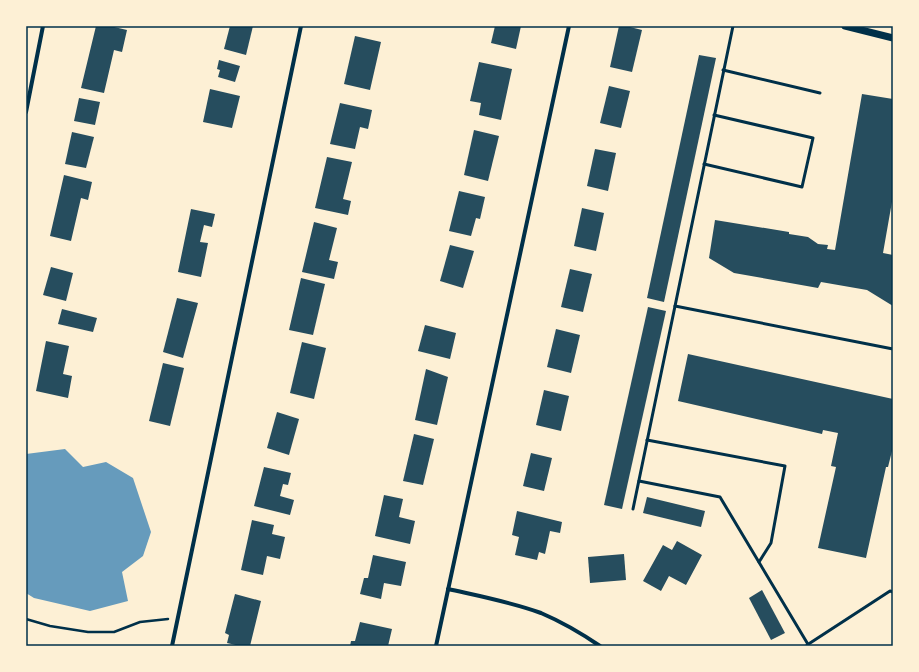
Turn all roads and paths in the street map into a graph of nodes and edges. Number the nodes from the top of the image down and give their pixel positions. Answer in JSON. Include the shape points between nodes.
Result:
{"nodes":[{"id":1,"x":43,"y":26,"type":"edge"},
{"id":2,"x":301,"y":26,"type":"edge"},
{"id":3,"x":570,"y":26,"type":"edge"},
{"id":4,"x":733,"y":26,"type":"edge"},
{"id":5,"x":845,"y":26,"type":"edge"},
{"id":6,"x":893,"y":38,"type":"edge"},
{"id":7,"x":724,"y":70,"type":"junction"},
{"id":8,"x":820,"y":93,"type":"dead end"},
{"id":9,"x":26,"y":112,"type":"edge"},
{"id":10,"x":714,"y":115,"type":"junction"},
{"id":11,"x":704,"y":164,"type":"junction"},
{"id":12,"x":675,"y":306,"type":"junction"},
{"id":13,"x":893,"y":349,"type":"edge"},
{"id":14,"x":647,"y":440,"type":"junction"},
{"id":15,"x":639,"y":481,"type":"junction"},
{"id":16,"x":633,"y":509,"type":"dead end"},
{"id":17,"x":759,"y":562,"type":"junction"},
{"id":18,"x":448,"y":589,"type":"junction"},
{"id":19,"x":893,"y":592,"type":"edge"},
{"id":20,"x":178,"y":618,"type":"junction"},
{"id":21,"x":26,"y":619,"type":"edge"},
{"id":22,"x":808,"y":645,"type":"edge"},
{"id":23,"x":172,"y":646,"type":"edge"},
{"id":24,"x":436,"y":646,"type":"edge"},
{"id":25,"x":600,"y":646,"type":"edge"}],
"edges":[{"from":1,"to":9,"type":"street"},
{"from":2,"to":20,"type":"street"},
{"from":3,"to":18,"type":"street"},
{"from":4,"to":7,"type":"lane"},
{"from":5,"to":6,"type":"street"},
{"from":7,"to":8,"type":"lane"},
{"from":7,"to":10,"type":"lane"},
{"from":10,"to":11,"type":"lane"},
{"from":10,"to":11,"type":"lane","via":[[813,138],[802,187]]},
{"from":11,"to":12,"type":"lane"},
{"from":12,"to":13,"type":"lane"},
{"from":12,"to":14,"type":"lane"},
{"from":14,"to":15,"type":"lane"},
{"from":14,"to":17,"type":"lane","via":[[785,466],[771,543]]},
{"from":15,"to":16,"type":"lane"},
{"from":15,"to":17,"type":"lane","via":[[720,497]]},
{"from":17,"to":22,"type":"lane"},
{"from":18,"to":24,"type":"street"},
{"from":18,"to":25,"type":"street","via":[[541,613],[578,631]]},
{"from":19,"to":22,"type":"lane"},
{"from":20,"to":21,"type":"path","via":[[140,622],[114,632],[88,632]]},
{"from":20,"to":23,"type":"street"}]}
